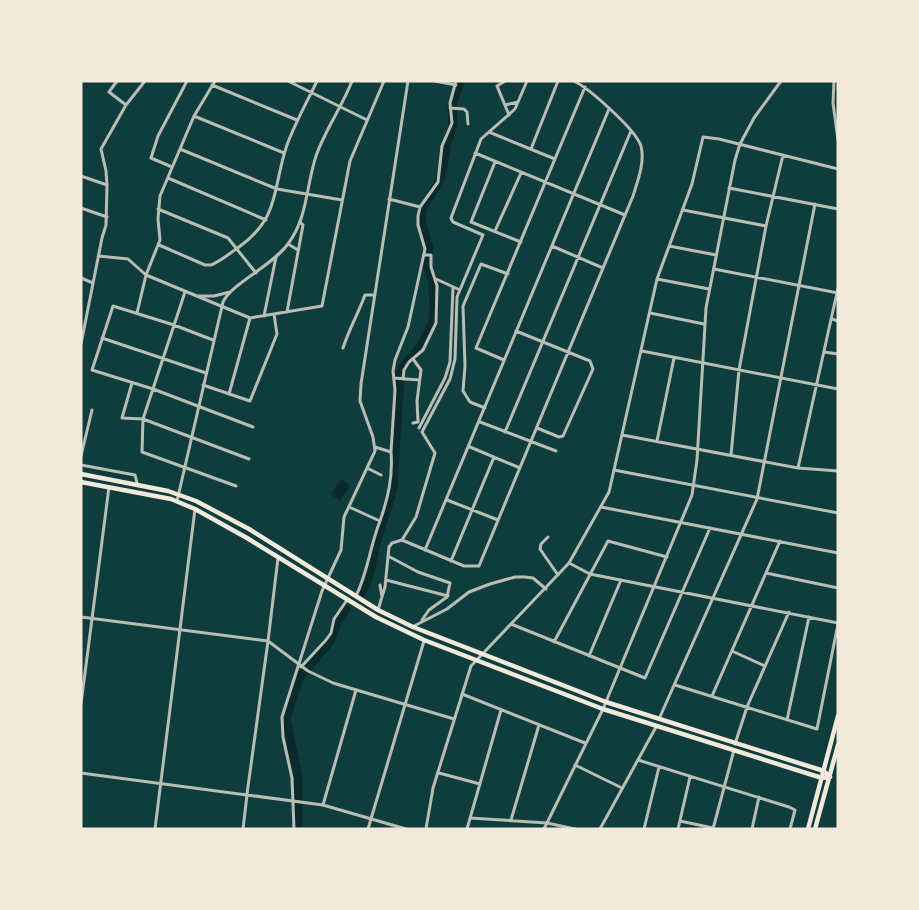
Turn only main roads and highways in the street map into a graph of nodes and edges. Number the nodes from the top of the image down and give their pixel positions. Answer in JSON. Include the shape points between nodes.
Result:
{"nodes":[{"id":1,"x":81,"y":474,"type":"edge"},
{"id":2,"x":81,"y":482,"type":"edge"},
{"id":3,"x":838,"y":716,"type":"edge"},
{"id":4,"x":838,"y":745,"type":"edge"},
{"id":5,"x":824,"y":771,"type":"junction"},
{"id":6,"x":830,"y":777,"type":"junction"},
{"id":7,"x":822,"y":778,"type":"junction"},
{"id":8,"x":808,"y":829,"type":"edge"},
{"id":9,"x":815,"y":829,"type":"edge"}],
"edges":[{"from":1,"to":5,"type":"main road","via":[[179,494],[225,515],[378,610],[413,627],[606,702]]},
{"from":2,"to":7,"type":"main road","via":[[177,501],[195,509],[376,617],[424,640],[603,709]]},
{"from":3,"to":5,"type":"main road"},
{"from":4,"to":6,"type":"main road"},
{"from":5,"to":6,"type":"main road"},
{"from":5,"to":7,"type":"main road"},
{"from":6,"to":7,"type":"main road"},
{"from":6,"to":9,"type":"main road"},
{"from":7,"to":8,"type":"main road"}]}
